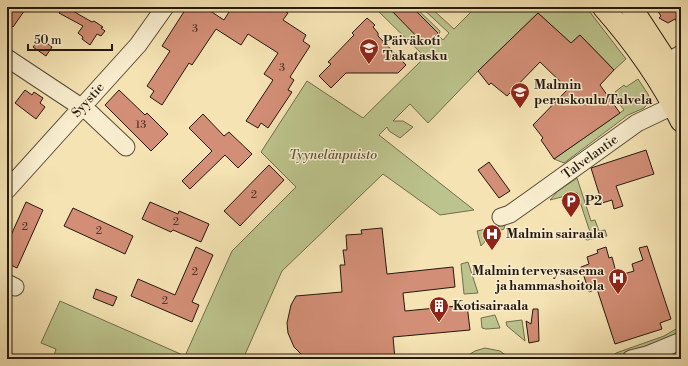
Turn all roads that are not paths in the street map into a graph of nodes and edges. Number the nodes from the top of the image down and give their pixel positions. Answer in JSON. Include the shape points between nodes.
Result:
{"nodes":[{"id":1,"x":165,"y":7,"type":"edge"},
{"id":2,"x":603,"y":7,"type":"edge"},
{"id":3,"x":631,"y":7,"type":"edge"},
{"id":4,"x":7,"y":58,"type":"edge"},
{"id":5,"x":667,"y":62,"type":"edge"},
{"id":6,"x":681,"y":87,"type":"edge"},
{"id":7,"x":81,"y":108,"type":"junction"},
{"id":8,"x":678,"y":110,"type":"edge"},
{"id":9,"x":126,"y":147,"type":"dead end"},
{"id":10,"x":7,"y":190,"type":"edge"},
{"id":11,"x":501,"y":217,"type":"dead end"},
{"id":12,"x":681,"y":341,"type":"edge"},
{"id":13,"x":631,"y":359,"type":"edge"}],
"edges":[{"from":1,"to":7,"type":"street","name":"Syystie","via":[[138,45]]},
{"from":2,"to":5,"type":"main road","via":[[627,36]]},
{"from":3,"to":5,"type":"main road"},
{"from":4,"to":7,"type":"street"},
{"from":5,"to":6,"type":"main road"},
{"from":5,"to":8,"type":"main road"},
{"from":7,"to":9,"type":"street","via":[[90,113]]},
{"from":7,"to":10,"type":"street","name":"Syystie"},
{"from":8,"to":11,"type":"street","name":"Talvelantie","via":[[637,123],[522,206]]},
{"from":12,"to":13,"type":"street"}]}
